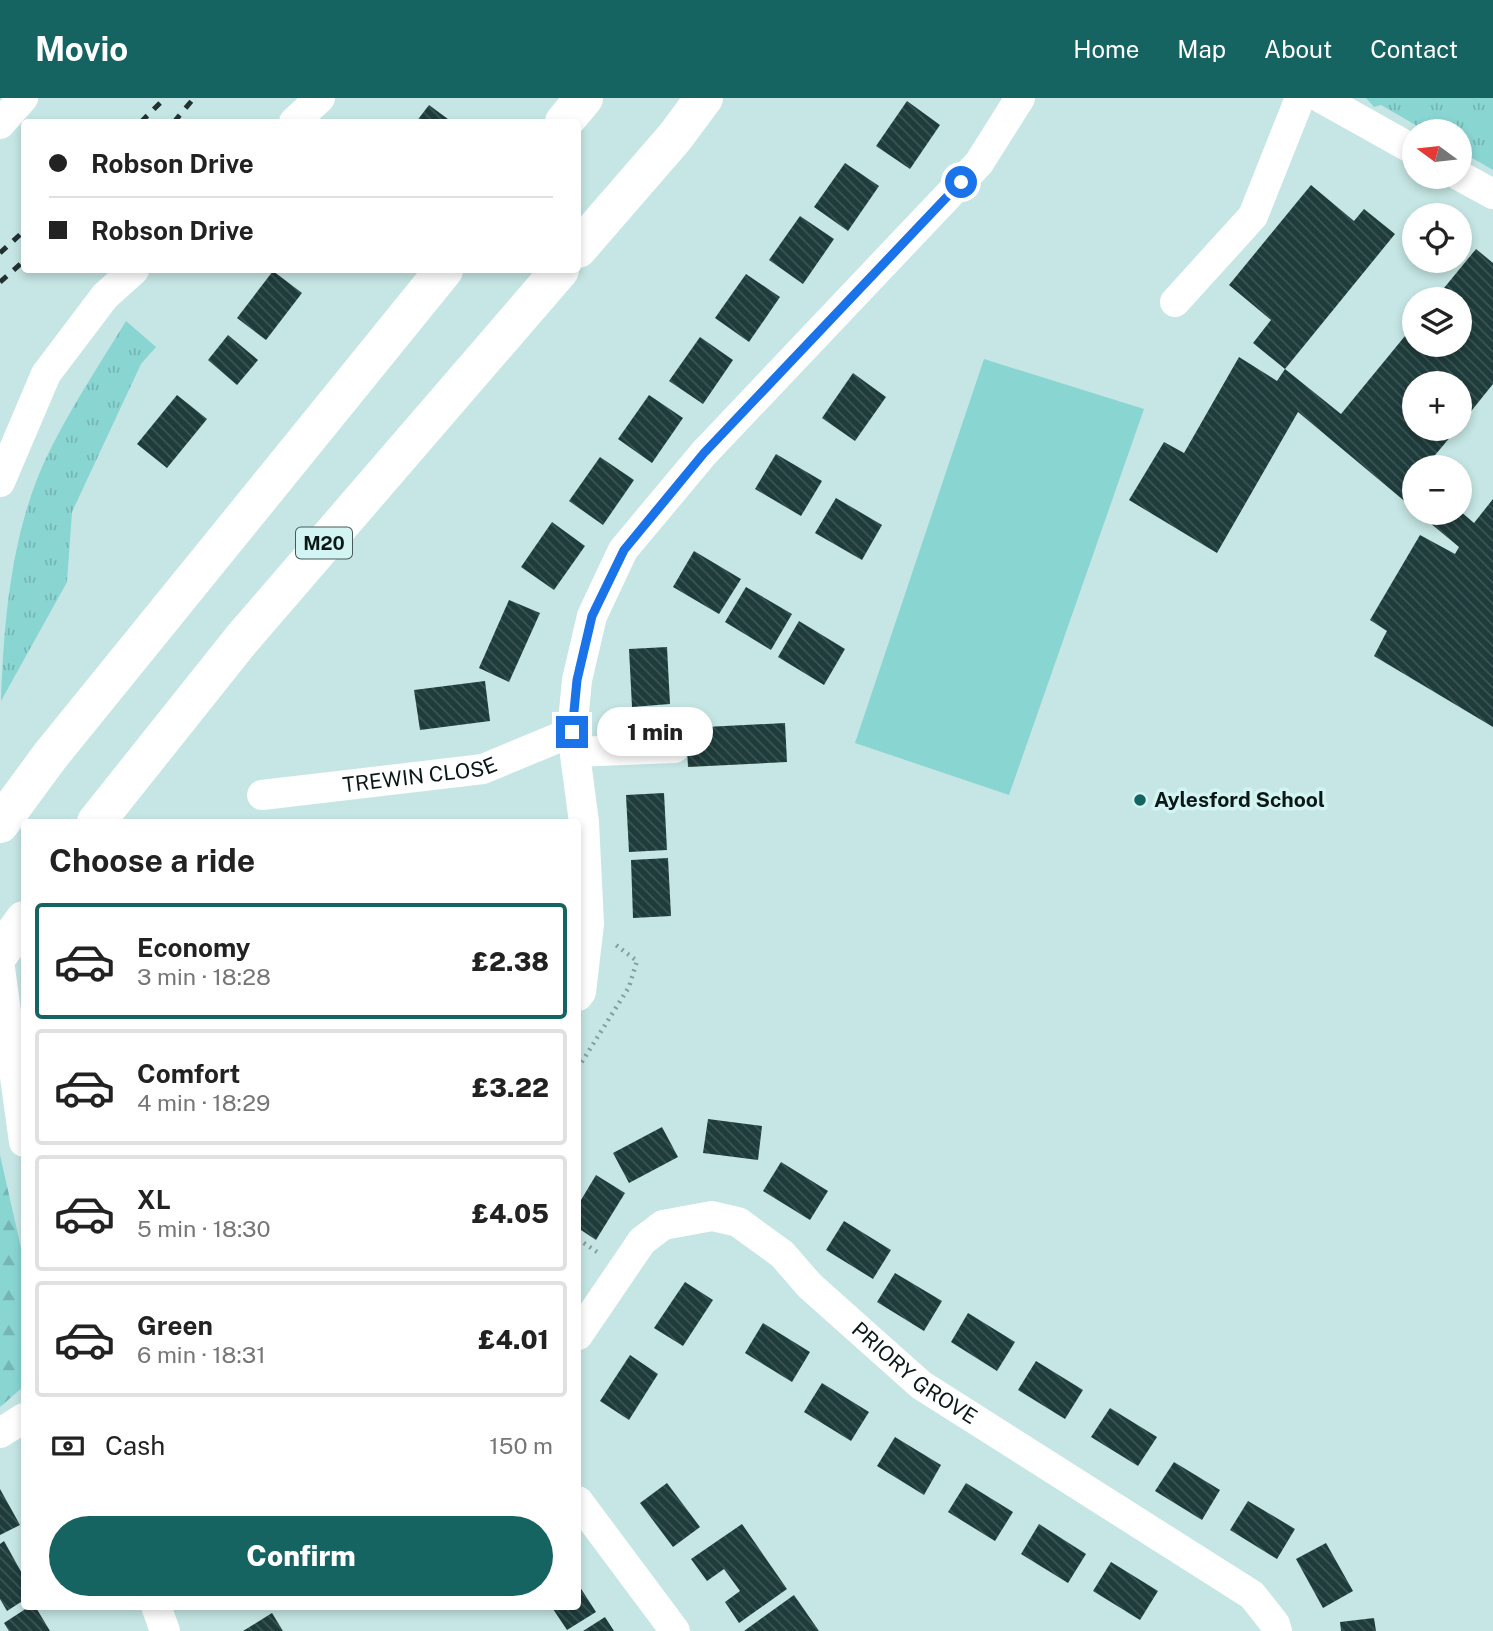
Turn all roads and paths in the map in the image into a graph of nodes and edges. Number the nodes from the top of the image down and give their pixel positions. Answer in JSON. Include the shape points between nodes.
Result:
{"nodes":[{"id":1,"x":23,"y":98,"type":"edge"},
{"id":2,"x":320,"y":98,"type":"edge"},
{"id":3,"x":583,"y":98,"type":"edge"},
{"id":4,"x":704,"y":98,"type":"edge"},
{"id":5,"x":1020,"y":98,"type":"edge"},
{"id":6,"x":1300,"y":98,"type":"edge"},
{"id":7,"x":1321,"y":98,"type":"edge"},
{"id":8,"x":297,"y":119,"type":"edge"},
{"id":9,"x":566,"y":119,"type":"edge"},
{"id":10,"x":0,"y":124,"type":"edge"},
{"id":11,"x":1402,"y":143,"type":"edge"},
{"id":12,"x":1472,"y":183,"type":"edge"},
{"id":13,"x":1493,"y":194,"type":"edge"},
{"id":14,"x":581,"y":246,"type":"edge"},
{"id":15,"x":131,"y":273,"type":"edge"},
{"id":16,"x":442,"y":273,"type":"edge"},
{"id":17,"x":557,"y":273,"type":"edge"},
{"id":18,"x":1175,"y":302,"type":"dead end"},
{"id":19,"x":46,"y":374,"type":"junction"},
{"id":20,"x":0,"y":433,"type":"edge"},
{"id":21,"x":0,"y":482,"type":"edge"},
{"id":22,"x":573,"y":742,"type":"junction"},
{"id":23,"x":674,"y":748,"type":"dead end"},
{"id":24,"x":262,"y":795,"type":"dead end"},
{"id":25,"x":98,"y":819,"type":"edge"},
{"id":26,"x":0,"y":824,"type":"edge"},
{"id":27,"x":21,"y":924,"type":"edge"},
{"id":28,"x":0,"y":953,"type":"edge"},
{"id":29,"x":0,"y":968,"type":"edge"},
{"id":30,"x":581,"y":992,"type":"edge"},
{"id":31,"x":21,"y":1120,"type":"edge"},
{"id":32,"x":581,"y":1331,"type":"edge"},
{"id":33,"x":21,"y":1420,"type":"edge"},
{"id":34,"x":0,"y":1433,"type":"edge"},
{"id":35,"x":581,"y":1505,"type":"edge"},
{"id":36,"x":157,"y":1610,"type":"edge"},
{"id":37,"x":165,"y":1631,"type":"edge"},
{"id":38,"x":675,"y":1631,"type":"edge"},
{"id":39,"x":1277,"y":1631,"type":"edge"}],
"edges":[{"from":1,"to":10,"type":"street"},
{"from":2,"to":8,"type":"street"},
{"from":3,"to":9,"type":"highway"},
{"from":4,"to":14,"type":"highway"},
{"from":5,"to":22,"type":"street","via":[[979,163],[704,453],[624,550],[592,616],[577,680]]},
{"from":6,"to":18,"type":"street","via":[[1253,216]]},
{"from":7,"to":11,"type":"street"},
{"from":12,"to":13,"type":"street"},
{"from":15,"to":19,"type":"street","via":[[105,296]]},
{"from":16,"to":26,"type":"highway","via":[[50,756]]},
{"from":17,"to":25,"type":"highway","number":"M20","via":[[241,640]]},
{"from":19,"to":20,"type":"street","via":[[12,405]]},
{"from":19,"to":21,"type":"street"},
{"from":22,"to":23,"type":"street"},
{"from":22,"to":24,"type":"street","name":"TREWIN CLOSE","via":[[483,769]]},
{"from":22,"to":30,"type":"street","via":[[584,822],[589,924]]},
{"from":27,"to":28,"type":"highway"},
{"from":29,"to":31,"type":"street"},
{"from":32,"to":39,"type":"street","name":"PRIORY GROVE","via":[[642,1241],[663,1225],[712,1216],[738,1222],[782,1254],[810,1286],[921,1385],[1252,1595]]},
{"from":33,"to":34,"type":"street"},
{"from":35,"to":38,"type":"street"},
{"from":36,"to":37,"type":"street"}]}
